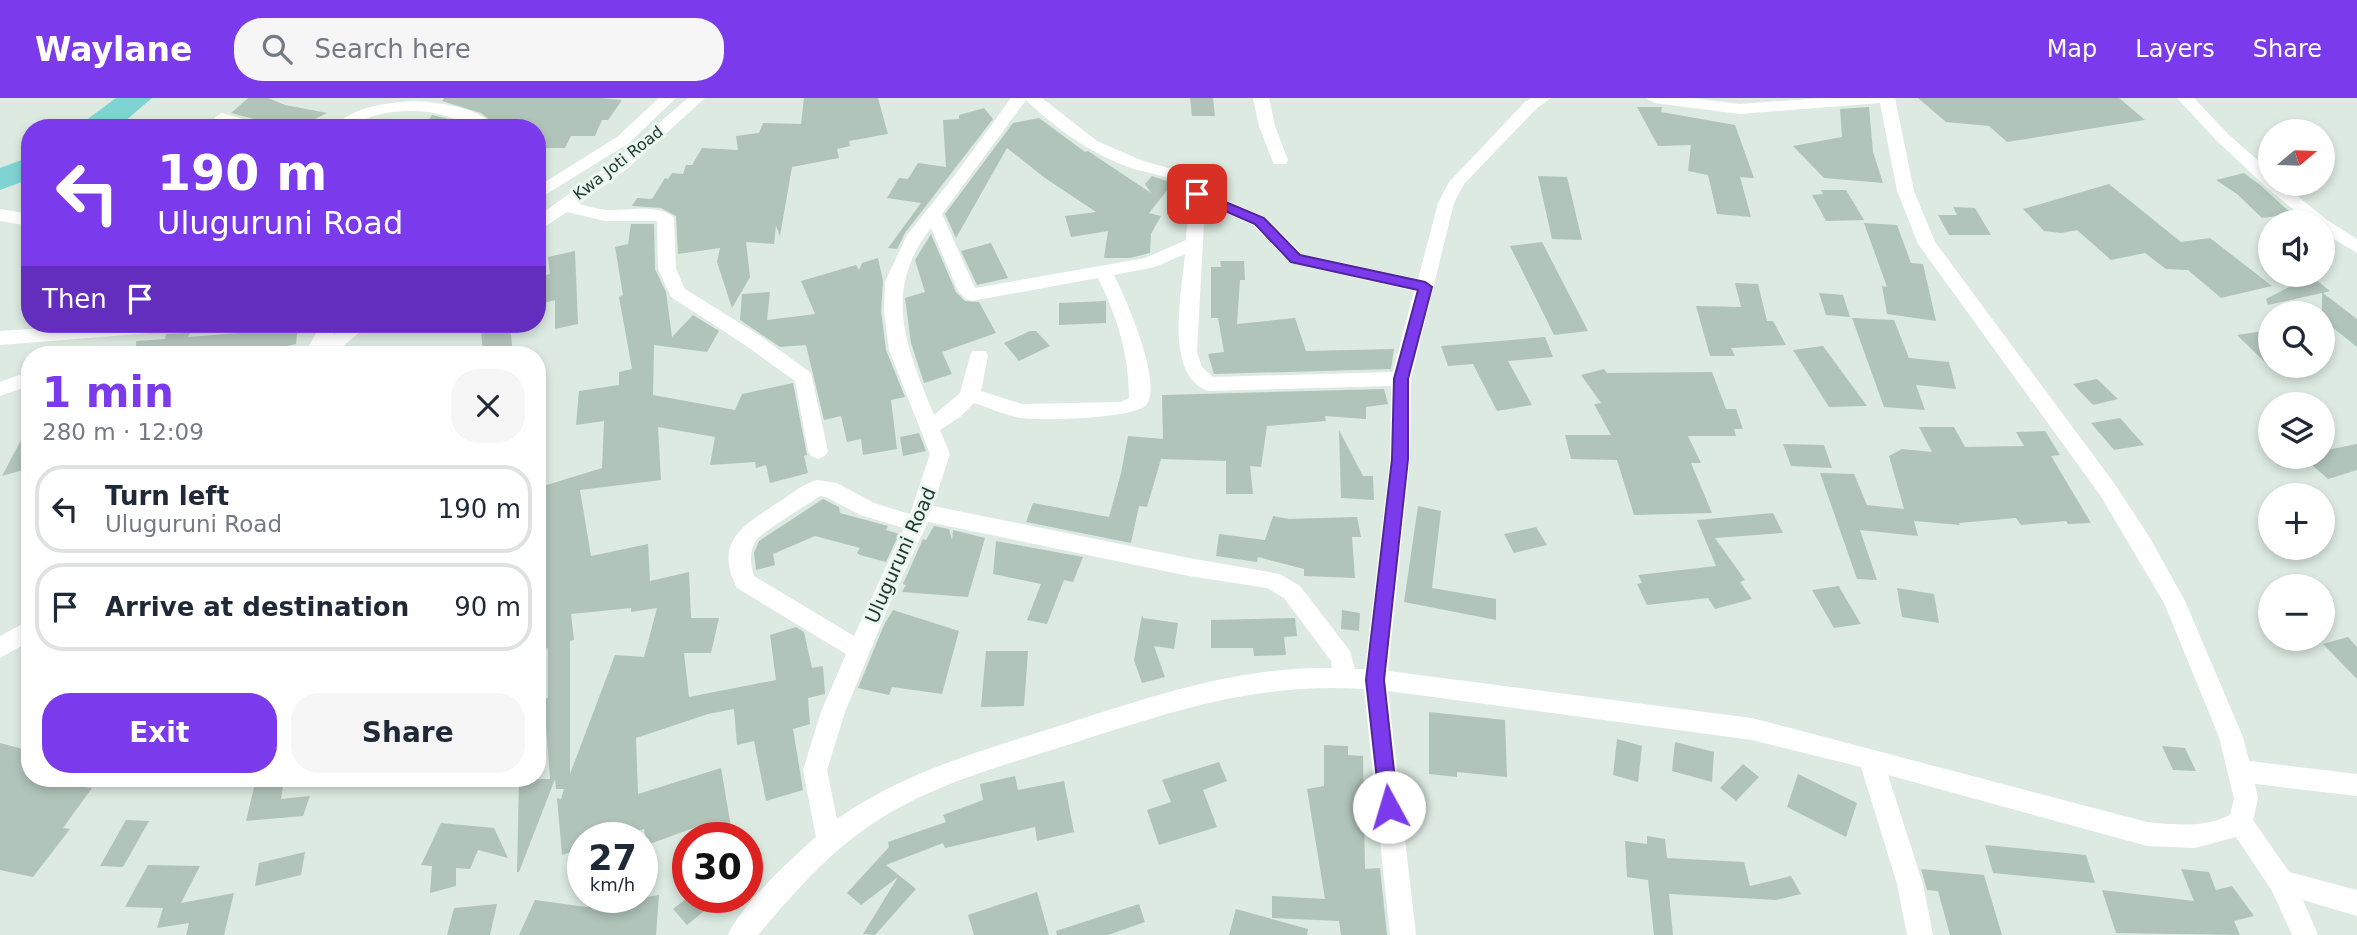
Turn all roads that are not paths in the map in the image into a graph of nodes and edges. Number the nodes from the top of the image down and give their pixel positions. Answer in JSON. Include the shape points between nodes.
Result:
{"nodes":[{"id":1,"x":668,"y":98,"type":"edge"},
{"id":2,"x":697,"y":98,"type":"edge"},
{"id":3,"x":1019,"y":98,"type":"edge"},
{"id":4,"x":1032,"y":98,"type":"edge"},
{"id":5,"x":1261,"y":98,"type":"edge"},
{"id":6,"x":1654,"y":98,"type":"edge"},
{"id":7,"x":1881,"y":98,"type":"edge"},
{"id":8,"x":1887,"y":98,"type":"edge"},
{"id":9,"x":2165,"y":98,"type":"edge"},
{"id":10,"x":1530,"y":100,"type":"edge"},
{"id":11,"x":2188,"y":102,"type":"edge"},
{"id":12,"x":222,"y":118,"type":"dead end"},
{"id":13,"x":226,"y":119,"type":"edge"},
{"id":14,"x":350,"y":119,"type":"edge"},
{"id":15,"x":474,"y":119,"type":"edge"},
{"id":16,"x":1280,"y":160,"type":"dead end"},
{"id":17,"x":2258,"y":169,"type":"edge"},
{"id":18,"x":546,"y":190,"type":"edge"},
{"id":19,"x":1197,"y":194,"type":"junction"},
{"id":20,"x":2289,"y":196,"type":"edge"},
{"id":21,"x":563,"y":206,"type":"junction"},
{"id":22,"x":2305,"y":210,"type":"edge"},
{"id":23,"x":933,"y":213,"type":"junction"},
{"id":24,"x":0,"y":215,"type":"edge"},
{"id":25,"x":21,"y":218,"type":"edge"},
{"id":26,"x":546,"y":219,"type":"edge"},
{"id":27,"x":2335,"y":232,"type":"edge"},
{"id":28,"x":1195,"y":243,"type":"junction"},
{"id":29,"x":2357,"y":247,"type":"edge"},
{"id":30,"x":1103,"y":271,"type":"junction"},
{"id":31,"x":1425,"y":287,"type":"junction"},
{"id":32,"x":68,"y":333,"type":"edge"},
{"id":33,"x":349,"y":333,"type":"edge"},
{"id":34,"x":0,"y":338,"type":"edge"},
{"id":35,"x":331,"y":346,"type":"edge"},
{"id":36,"x":979,"y":356,"type":"dead end"},
{"id":37,"x":1401,"y":379,"type":"junction"},
{"id":38,"x":21,"y":382,"type":"edge"},
{"id":39,"x":0,"y":389,"type":"edge"},
{"id":40,"x":971,"y":395,"type":"junction"},
{"id":41,"x":930,"y":426,"type":"junction"},
{"id":42,"x":818,"y":451,"type":"dead end"},
{"id":43,"x":920,"y":518,"type":"junction"},
{"id":44,"x":21,"y":635,"type":"edge"},
{"id":45,"x":0,"y":648,"type":"edge"},
{"id":46,"x":858,"y":650,"type":"junction"},
{"id":47,"x":1344,"y":677,"type":"junction"},
{"id":48,"x":1375,"y":680,"type":"junction"},
{"id":49,"x":1871,"y":760,"type":"junction"},
{"id":50,"x":2241,"y":771,"type":"junction"},
{"id":51,"x":2357,"y":785,"type":"edge"},
{"id":52,"x":2241,"y":822,"type":"junction"},
{"id":53,"x":829,"y":840,"type":"junction"},
{"id":54,"x":2281,"y":882,"type":"junction"},
{"id":55,"x":2357,"y":903,"type":"edge"},
{"id":56,"x":741,"y":935,"type":"edge"},
{"id":57,"x":1403,"y":935,"type":"edge"},
{"id":58,"x":1920,"y":935,"type":"edge"},
{"id":59,"x":2305,"y":935,"type":"edge"}],
"edges":[{"from":1,"to":18,"type":"street","via":[[624,140]]},
{"from":2,"to":21,"type":"street","name":"Kwa Joti Road","via":[[622,164]]},
{"from":3,"to":23,"type":"street","name":"Uluguruni Road"},
{"from":4,"to":19,"type":"street","via":[[1084,140],[1184,179]]},
{"from":5,"to":16,"type":"street"},
{"from":6,"to":7,"type":"street","via":[[1740,109]]},
{"from":8,"to":50,"type":"street","via":[[1904,193],[1913,218],[1941,267],[2091,467],[2142,544],[2195,648]]},
{"from":9,"to":11,"type":"street"},
{"from":10,"to":31,"type":"street","via":[[1457,182],[1446,203]]},
{"from":11,"to":17,"type":"street"},
{"from":12,"to":13,"type":"street"},
{"from":14,"to":15,"type":"street","via":[[364,110],[401,104],[453,111]]},
{"from":19,"to":28,"type":"street"},
{"from":19,"to":31,"type":"street","via":[[1259,221],[1296,259]]},
{"from":20,"to":22,"type":"street"},
{"from":21,"to":26,"type":"street","name":"Kwa Joti Road"},
{"from":21,"to":42,"type":"street","via":[[605,215],[665,218],[667,269],[677,293],[804,378]]},
{"from":23,"to":30,"type":"street","via":[[972,295]]},
{"from":23,"to":41,"type":"street","name":"Uluguruni Road","via":[[913,239],[894,282],[893,311],[898,350]]},
{"from":24,"to":25,"type":"street"},
{"from":27,"to":29,"type":"street"},
{"from":28,"to":30,"type":"street","via":[[1149,263]]},
{"from":28,"to":37,"type":"street","via":[[1188,352],[1198,377],[1209,384]]},
{"from":30,"to":40,"type":"street","via":[[1131,332],[1139,401],[1121,409],[1030,411]]},
{"from":31,"to":37,"type":"street"},
{"from":32,"to":34,"type":"street"},
{"from":33,"to":35,"type":"street"},
{"from":36,"to":40,"type":"street"},
{"from":37,"to":48,"type":"street","via":[[1400,459]]},
{"from":38,"to":39,"type":"street"},
{"from":40,"to":41,"type":"street","via":[[960,409]]},
{"from":41,"to":43,"type":"street","name":"Uluguruni Road","via":[[940,454]]},
{"from":43,"to":46,"type":"street","name":"Uluguruni Road"},
{"from":43,"to":46,"type":"street","via":[[867,509],[830,489],[817,488],[749,533],[742,543],[739,555],[745,582]]},
{"from":43,"to":47,"type":"street","via":[[1272,580],[1292,592],[1342,658]]},
{"from":44,"to":45,"type":"street"},
{"from":46,"to":53,"type":"street","name":"Uluguruni Road","via":[[815,770]]},
{"from":47,"to":48,"type":"street"},
{"from":47,"to":53,"type":"street","via":[[1282,679],[1193,695],[967,765],[867,813]]},
{"from":48,"to":49,"type":"street","via":[[1740,727]]},
{"from":48,"to":57,"type":"street"},
{"from":49,"to":52,"type":"street","via":[[2147,834],[2192,838],[2223,832]]},
{"from":49,"to":58,"type":"street","via":[[1910,884]]},
{"from":50,"to":51,"type":"street"},
{"from":50,"to":52,"type":"street","via":[[2246,799]]},
{"from":52,"to":54,"type":"street"},
{"from":53,"to":56,"type":"street"},
{"from":54,"to":55,"type":"street"},
{"from":54,"to":59,"type":"street"}]}
